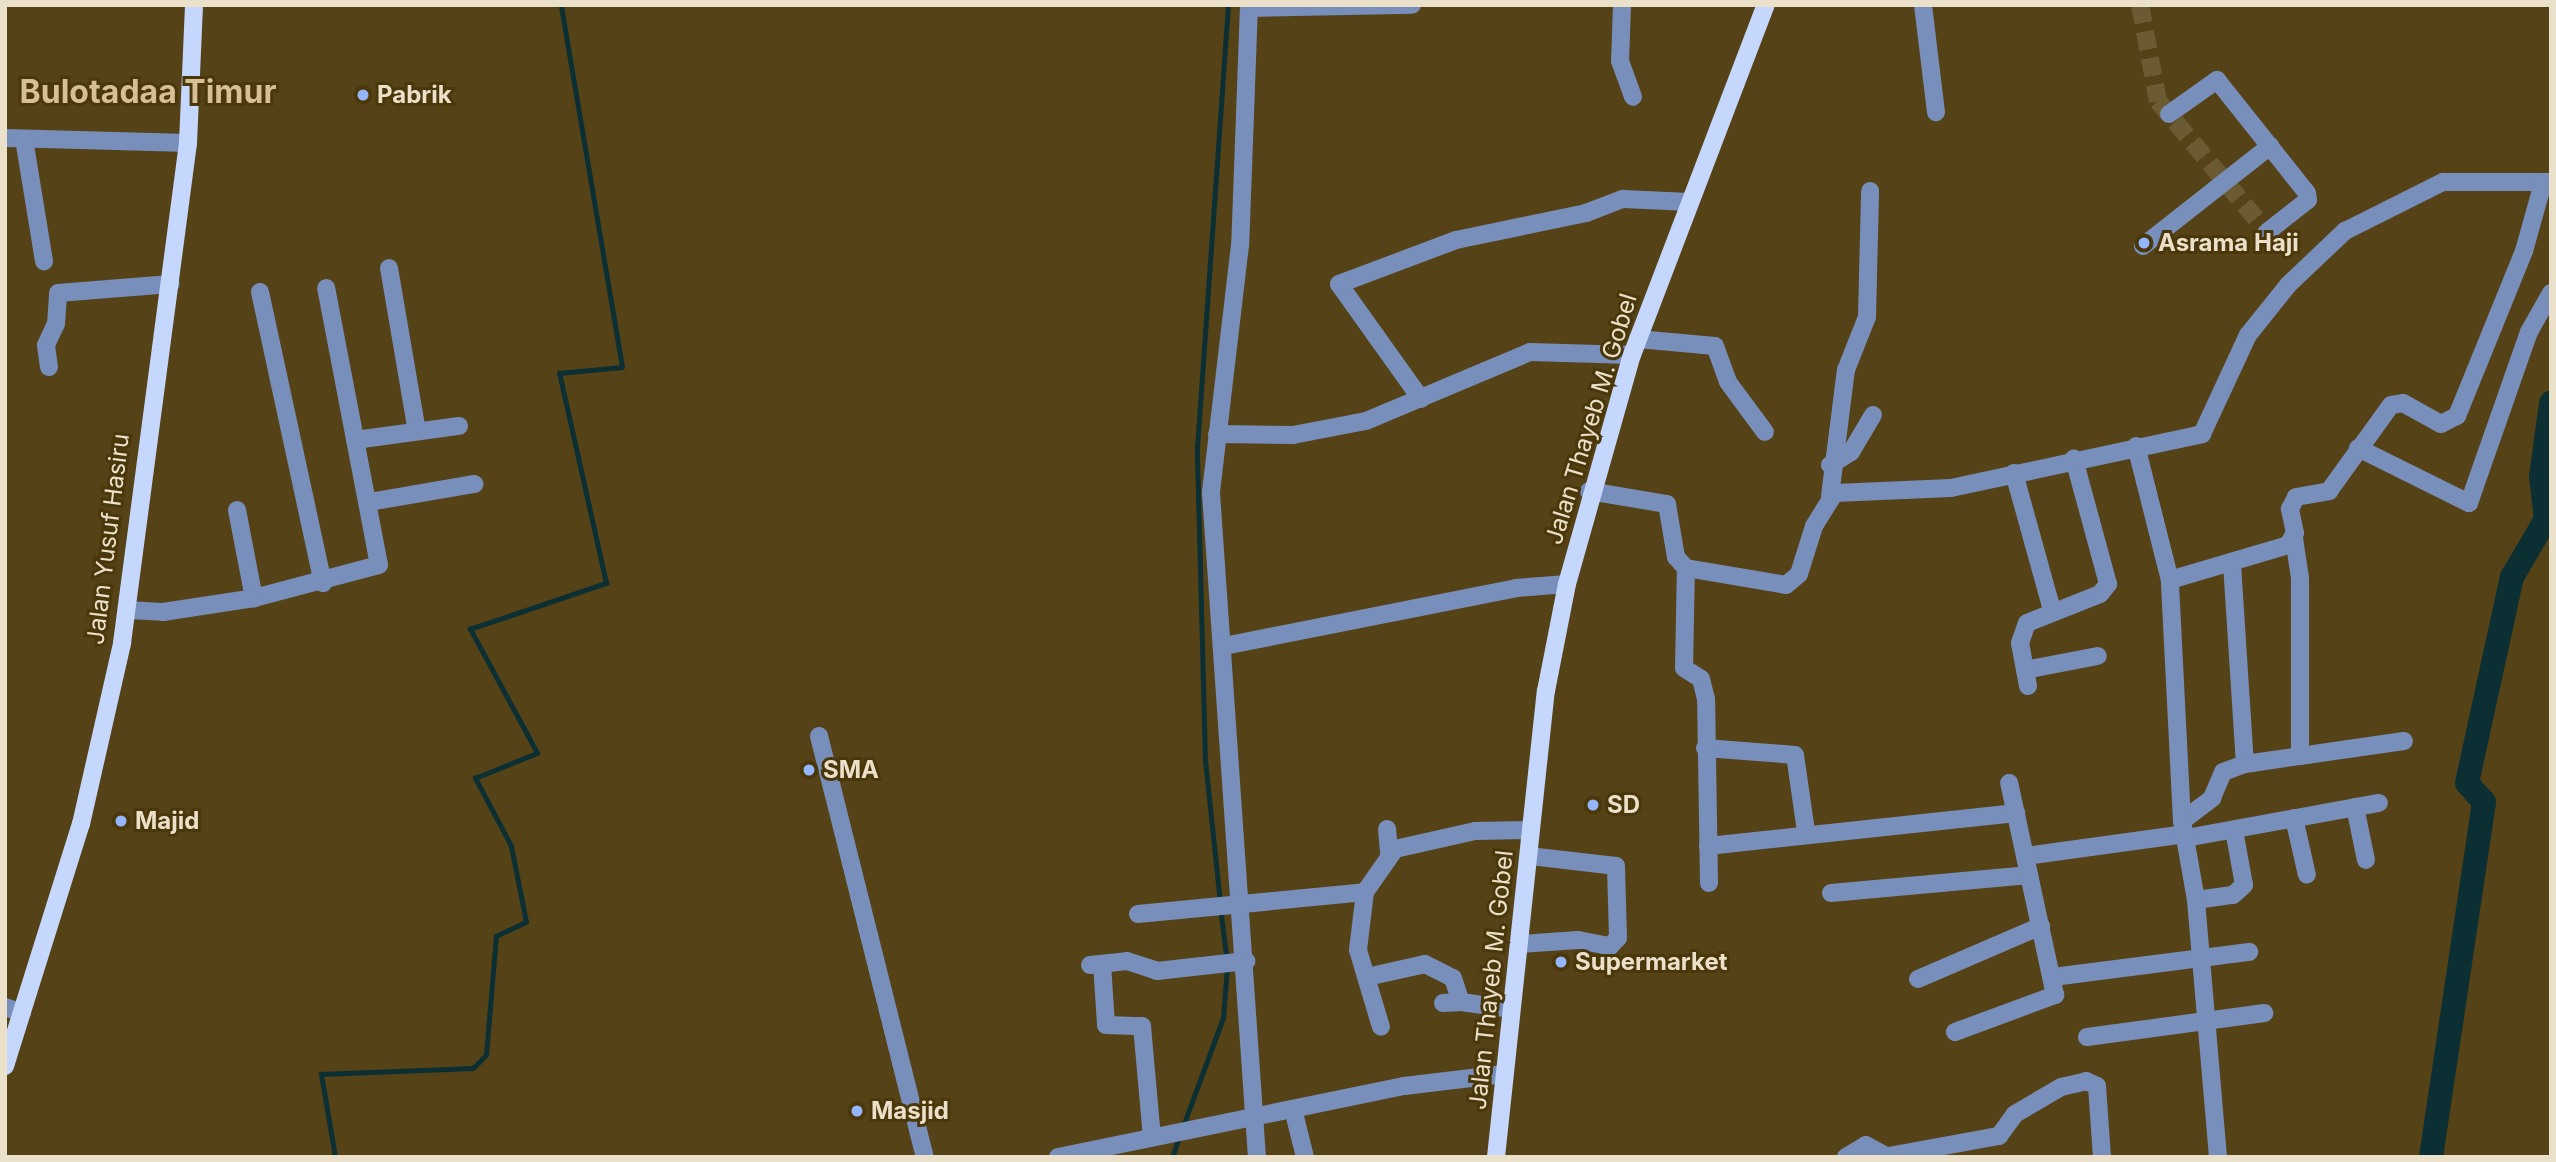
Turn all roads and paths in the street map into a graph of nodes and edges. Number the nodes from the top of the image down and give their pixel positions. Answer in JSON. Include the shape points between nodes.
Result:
{"nodes":[{"id":1,"x":194,"y":5,"type":"edge"},
{"id":2,"x":1412,"y":5,"type":"edge"},
{"id":3,"x":1622,"y":5,"type":"edge"},
{"id":4,"x":1766,"y":5,"type":"edge"},
{"id":5,"x":1923,"y":5,"type":"edge"},
{"id":6,"x":1249,"y":6,"type":"edge"},
{"id":7,"x":1633,"y":97,"type":"dead end"},
{"id":8,"x":1936,"y":112,"type":"dead end"},
{"id":9,"x":2169,"y":114,"type":"dead end"},
{"id":10,"x":5,"y":138,"type":"edge"},
{"id":11,"x":24,"y":139,"type":"junction"},
{"id":12,"x":188,"y":144,"type":"junction"},
{"id":13,"x":2270,"y":146,"type":"junction"},
{"id":14,"x":2547,"y":183,"type":"edge"},
{"id":15,"x":1870,"y":191,"type":"dead end"},
{"id":16,"x":1690,"y":202,"type":"junction"},
{"id":17,"x":2267,"y":232,"type":"dead end"},
{"id":18,"x":2143,"y":247,"type":"dead end"},
{"id":19,"x":44,"y":261,"type":"dead end"},
{"id":20,"x":390,"y":268,"type":"dead end"},
{"id":21,"x":171,"y":284,"type":"junction"},
{"id":22,"x":327,"y":288,"type":"dead end"},
{"id":23,"x":260,"y":292,"type":"dead end"},
{"id":24,"x":2551,"y":293,"type":"edge"},
{"id":25,"x":1635,"y":347,"type":"junction"},
{"id":26,"x":49,"y":368,"type":"dead end"},
{"id":27,"x":1421,"y":399,"type":"junction"},
{"id":28,"x":1873,"y":415,"type":"dead end"},
{"id":29,"x":459,"y":426,"type":"dead end"},
{"id":30,"x":417,"y":431,"type":"junction"},
{"id":31,"x":1765,"y":432,"type":"dead end"},
{"id":32,"x":1217,"y":434,"type":"junction"},
{"id":33,"x":355,"y":440,"type":"junction"},
{"id":34,"x":2136,"y":446,"type":"junction"},
{"id":35,"x":2358,"y":448,"type":"junction"},
{"id":36,"x":2074,"y":459,"type":"junction"},
{"id":37,"x":1830,"y":465,"type":"junction"},
{"id":38,"x":2014,"y":473,"type":"junction"},
{"id":39,"x":474,"y":484,"type":"dead end"},
{"id":40,"x":1589,"y":491,"type":"junction"},
{"id":41,"x":1830,"y":496,"type":"junction"},
{"id":42,"x":369,"y":502,"type":"junction"},
{"id":43,"x":237,"y":510,"type":"dead end"},
{"id":44,"x":2294,"y":538,"type":"junction"},
{"id":45,"x":2232,"y":564,"type":"junction"},
{"id":46,"x":1686,"y":568,"type":"junction"},
{"id":47,"x":2170,"y":580,"type":"junction"},
{"id":48,"x":323,"y":583,"type":"junction"},
{"id":49,"x":1567,"y":584,"type":"junction"},
{"id":50,"x":254,"y":598,"type":"junction"},
{"id":51,"x":127,"y":610,"type":"junction"},
{"id":52,"x":2052,"y":610,"type":"junction"},
{"id":53,"x":1224,"y":646,"type":"junction"},
{"id":54,"x":2098,"y":656,"type":"dead end"},
{"id":55,"x":818,"y":736,"type":"dead end"},
{"id":56,"x":2404,"y":741,"type":"dead end"},
{"id":57,"x":1705,"y":748,"type":"junction"},
{"id":58,"x":2300,"y":756,"type":"junction"},
{"id":59,"x":2245,"y":764,"type":"junction"},
{"id":60,"x":2009,"y":783,"type":"dead end"},
{"id":61,"x":2379,"y":803,"type":"dead end"},
{"id":62,"x":2355,"y":807,"type":"junction"},
{"id":63,"x":2016,"y":813,"type":"junction"},
{"id":64,"x":2294,"y":818,"type":"junction"},
{"id":65,"x":1387,"y":829,"type":"dead end"},
{"id":66,"x":1531,"y":830,"type":"junction"},
{"id":67,"x":2234,"y":830,"type":"junction"},
{"id":68,"x":1806,"y":831,"type":"junction"},
{"id":69,"x":2185,"y":831,"type":"junction"},
{"id":70,"x":1707,"y":846,"type":"junction"},
{"id":71,"x":1389,"y":853,"type":"junction"},
{"id":72,"x":1529,"y":856,"type":"junction"},
{"id":73,"x":2025,"y":856,"type":"junction"},
{"id":74,"x":2366,"y":860,"type":"dead end"},
{"id":75,"x":2029,"y":874,"type":"junction"},
{"id":76,"x":2307,"y":875,"type":"dead end"},
{"id":77,"x":1709,"y":883,"type":"dead end"},
{"id":78,"x":1365,"y":892,"type":"junction"},
{"id":79,"x":1831,"y":892,"type":"dead end"},
{"id":80,"x":2196,"y":900,"type":"junction"},
{"id":81,"x":1226,"y":903,"type":"junction"},
{"id":82,"x":1138,"y":914,"type":"dead end"},
{"id":83,"x":2041,"y":926,"type":"junction"},
{"id":84,"x":1520,"y":944,"type":"junction"},
{"id":85,"x":2249,"y":952,"type":"dead end"},
{"id":86,"x":2201,"y":959,"type":"junction"},
{"id":87,"x":1232,"y":962,"type":"junction"},
{"id":88,"x":1367,"y":977,"type":"junction"},
{"id":89,"x":2053,"y":978,"type":"junction"},
{"id":90,"x":1918,"y":979,"type":"dead end"},
{"id":91,"x":1461,"y":1002,"type":"junction"},
{"id":92,"x":1443,"y":1003,"type":"dead end"},
{"id":93,"x":1511,"y":1009,"type":"junction"},
{"id":94,"x":14,"y":1010,"type":"edge"},
{"id":95,"x":2264,"y":1013,"type":"dead end"},
{"id":96,"x":2208,"y":1020,"type":"junction"},
{"id":97,"x":1381,"y":1027,"type":"dead end"},
{"id":98,"x":1955,"y":1032,"type":"dead end"},
{"id":99,"x":2087,"y":1037,"type":"dead end"},
{"id":100,"x":5,"y":1066,"type":"edge"},
{"id":101,"x":1504,"y":1074,"type":"junction"},
{"id":102,"x":1293,"y":1108,"type":"junction"},
{"id":103,"x":1251,"y":1117,"type":"junction"},
{"id":104,"x":1152,"y":1138,"type":"junction"},
{"id":105,"x":1884,"y":1156,"type":"edge"},
{"id":106,"x":925,"y":1157,"type":"edge"},
{"id":107,"x":1058,"y":1157,"type":"edge"},
{"id":108,"x":1256,"y":1157,"type":"edge"},
{"id":109,"x":1305,"y":1157,"type":"edge"},
{"id":110,"x":1496,"y":1157,"type":"edge"},
{"id":111,"x":1846,"y":1157,"type":"edge"},
{"id":112,"x":2102,"y":1157,"type":"edge"},
{"id":113,"x":2218,"y":1157,"type":"edge"}],
"edges":[{"from":1,"to":12,"type":"main road","name":"Jalan Yusuf Hasiru"},
{"from":2,"to":6,"type":"street"},
{"from":3,"to":7,"type":"street","via":[[1620,61]]},
{"from":4,"to":16,"type":"main road","name":"Jalan Thayeb M. Gobel"},
{"from":5,"to":8,"type":"street"},
{"from":6,"to":32,"type":"street","via":[[1240,245]]},
{"from":9,"to":13,"type":"street","via":[[2217,80]]},
{"from":10,"to":11,"type":"street"},
{"from":11,"to":12,"type":"street"},
{"from":11,"to":19,"type":"street"},
{"from":12,"to":21,"type":"main road","name":"Jalan Yusuf Hasiru"},
{"from":13,"to":17,"type":"street","via":[[2308,198]]},
{"from":13,"to":18,"type":"street"},
{"from":14,"to":34,"type":"street","via":[[2444,182],[2345,231],[2288,285],[2248,335],[2205,432]]},
{"from":14,"to":35,"type":"street","via":[[2457,416],[2441,425],[2394,403]]},
{"from":15,"to":37,"type":"street","via":[[1867,317],[1846,370]]},
{"from":16,"to":25,"type":"main road","name":"Jalan Thayeb M. Gobel"},
{"from":16,"to":27,"type":"street","via":[[1623,199],[1586,214],[1456,240],[1339,284]]},
{"from":20,"to":30,"type":"street"},
{"from":21,"to":26,"type":"street","via":[[58,293],[56,324],[46,345]]},
{"from":21,"to":51,"type":"main road","name":"Jalan Yusuf Hasiru","via":[[145,433]]},
{"from":22,"to":33,"type":"street"},
{"from":23,"to":48,"type":"street"},
{"from":24,"to":35,"type":"street","via":[[2529,332],[2466,511]]},
{"from":25,"to":27,"type":"street","via":[[1530,352]]},
{"from":25,"to":31,"type":"street","via":[[1715,346],[1728,382]]},
{"from":25,"to":40,"type":"main road","name":"Jalan Thayeb M. Gobel"},
{"from":27,"to":32,"type":"street","via":[[1312,433]]},
{"from":28,"to":37,"type":"street","via":[[1851,452]]},
{"from":29,"to":30,"type":"street"},
{"from":30,"to":33,"type":"street"},
{"from":32,"to":53,"type":"street","via":[[1211,554]]},
{"from":33,"to":42,"type":"street"},
{"from":34,"to":36,"type":"street"},
{"from":34,"to":47,"type":"street"},
{"from":35,"to":44,"type":"street","via":[[2323,495],[2296,497],[2290,509]]},
{"from":36,"to":38,"type":"street"},
{"from":36,"to":52,"type":"street","via":[[2109,584],[2100,594]]},
{"from":37,"to":41,"type":"street"},
{"from":38,"to":41,"type":"street","via":[[1951,488]]},
{"from":38,"to":52,"type":"street"},
{"from":39,"to":42,"type":"street"},
{"from":40,"to":46,"type":"street","via":[[1667,504],[1675,557]]},
{"from":40,"to":49,"type":"main road","name":"Jalan Thayeb M. Gobel"},
{"from":41,"to":46,"type":"street","via":[[1791,583]]},
{"from":42,"to":48,"type":"street","via":[[379,565]]},
{"from":43,"to":50,"type":"street"},
{"from":44,"to":45,"type":"street","via":[[2282,549]]},
{"from":44,"to":58,"type":"street","via":[[2300,578]]},
{"from":45,"to":47,"type":"street"},
{"from":45,"to":59,"type":"street"},
{"from":46,"to":57,"type":"street","via":[[1684,667],[1705,688]]},
{"from":47,"to":69,"type":"street"},
{"from":48,"to":50,"type":"street"},
{"from":49,"to":53,"type":"street","via":[[1441,601]]},
{"from":49,"to":66,"type":"main road","name":"Jalan Thayeb M. Gobel","via":[[1546,691]]},
{"from":50,"to":51,"type":"street","via":[[163,612]]},
{"from":51,"to":94,"type":"main road","name":"Jalan Yusuf Hasiru","via":[[81,824]]},
{"from":52,"to":54,"type":"street","via":[[2024,628],[2026,678]]},
{"from":53,"to":81,"type":"street"},
{"from":55,"to":106,"type":"street"},
{"from":56,"to":58,"type":"street"},
{"from":57,"to":68,"type":"street","via":[[1795,755]]},
{"from":57,"to":70,"type":"street"},
{"from":58,"to":59,"type":"street"},
{"from":59,"to":69,"type":"street","via":[[2223,772],[2212,798]]},
{"from":60,"to":63,"type":"street"},
{"from":61,"to":62,"type":"street"},
{"from":62,"to":64,"type":"street"},
{"from":62,"to":74,"type":"street"},
{"from":63,"to":68,"type":"street"},
{"from":63,"to":73,"type":"street"},
{"from":64,"to":67,"type":"street"},
{"from":64,"to":76,"type":"street"},
{"from":65,"to":71,"type":"street"},
{"from":66,"to":71,"type":"street","via":[[1475,831]]},
{"from":66,"to":72,"type":"main road","name":"Jalan Thayeb M. Gobel"},
{"from":67,"to":69,"type":"street"},
{"from":67,"to":80,"type":"street","via":[[2244,885],[2233,895]]},
{"from":68,"to":70,"type":"street"},
{"from":69,"to":73,"type":"street"},
{"from":69,"to":80,"type":"street"},
{"from":70,"to":77,"type":"street"},
{"from":71,"to":78,"type":"street"},
{"from":72,"to":84,"type":"main road","name":"Jalan Thayeb M. Gobel"},
{"from":72,"to":84,"type":"street","via":[[1616,866],[1618,938],[1610,946],[1578,940]]},
{"from":73,"to":75,"type":"street"},
{"from":75,"to":79,"type":"street"},
{"from":75,"to":83,"type":"street"},
{"from":78,"to":81,"type":"street"},
{"from":78,"to":88,"type":"street","via":[[1358,950]]},
{"from":80,"to":86,"type":"street"},
{"from":81,"to":82,"type":"street"},
{"from":81,"to":87,"type":"street"},
{"from":83,"to":89,"type":"street"},
{"from":83,"to":90,"type":"street"},
{"from":84,"to":93,"type":"main road","name":"Jalan Thayeb M. Gobel"},
{"from":85,"to":86,"type":"street"},
{"from":86,"to":89,"type":"street"},
{"from":86,"to":96,"type":"street"},
{"from":87,"to":103,"type":"street"},
{"from":87,"to":104,"type":"street","via":[[1157,971],[1130,961],[1096,965],[1106,1025],[1142,1026]]},
{"from":88,"to":91,"type":"street","via":[[1425,964],[1453,978]]},
{"from":88,"to":97,"type":"street"},
{"from":89,"to":98,"type":"street","via":[[2055,995]]},
{"from":91,"to":92,"type":"street"},
{"from":91,"to":93,"type":"street"},
{"from":93,"to":101,"type":"main road","name":"Jalan Thayeb M. Gobel"},
{"from":94,"to":100,"type":"main road","name":"Jalan Yusuf Hasiru"},
{"from":95,"to":96,"type":"street"},
{"from":96,"to":99,"type":"street"},
{"from":96,"to":113,"type":"street"},
{"from":101,"to":102,"type":"street","via":[[1444,1079]]},
{"from":101,"to":110,"type":"main road","name":"Jalan Thayeb M. Gobel"},
{"from":102,"to":103,"type":"street"},
{"from":102,"to":109,"type":"street"},
{"from":103,"to":104,"type":"street"},
{"from":103,"to":108,"type":"street"},
{"from":104,"to":107,"type":"street"},
{"from":105,"to":111,"type":"street","via":[[1866,1145]]},
{"from":105,"to":112,"type":"street","via":[[1999,1136],[2015,1114],[2061,1087],[2086,1081],[2097,1086]]}]}
